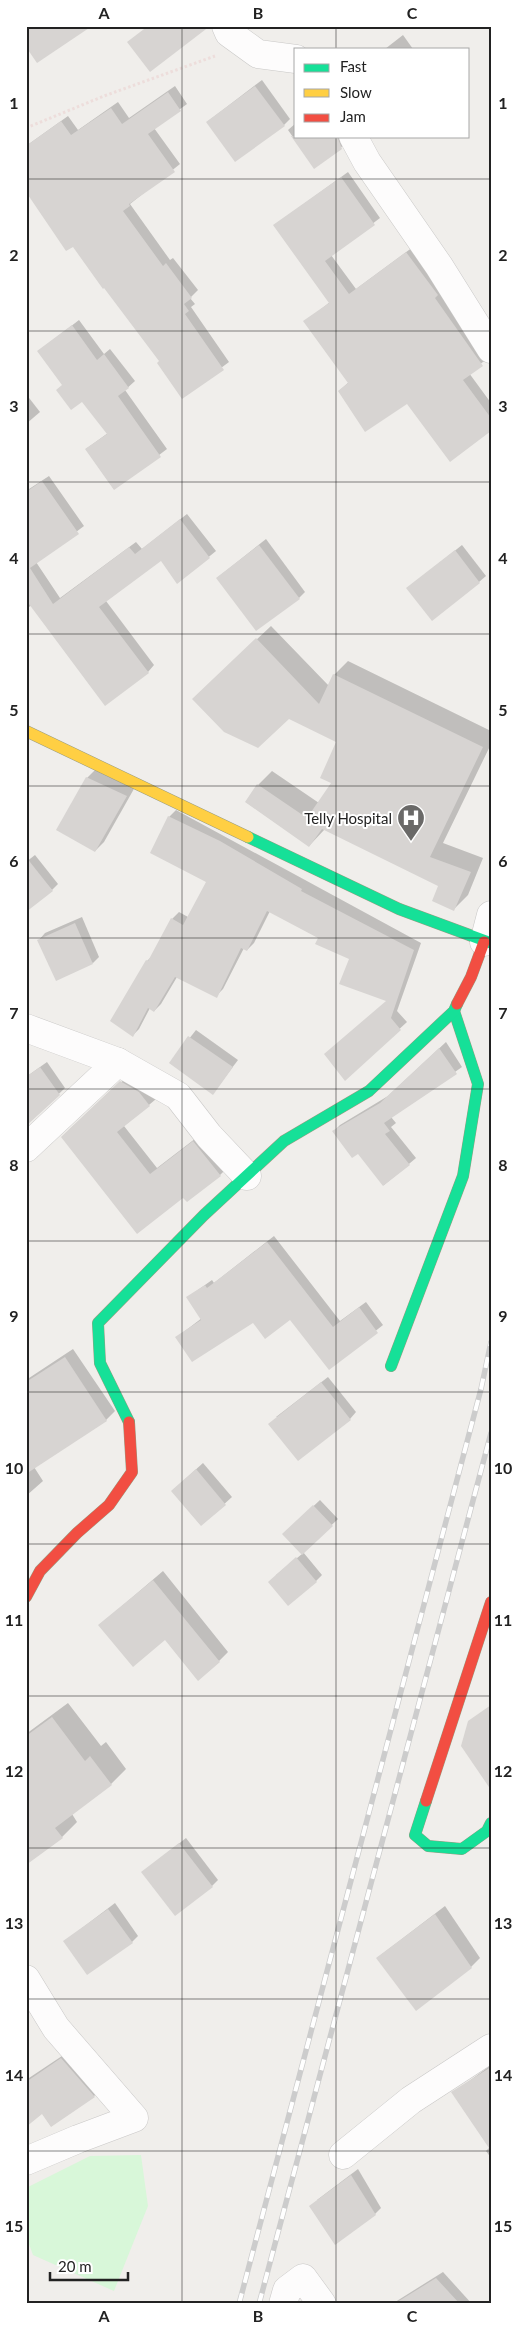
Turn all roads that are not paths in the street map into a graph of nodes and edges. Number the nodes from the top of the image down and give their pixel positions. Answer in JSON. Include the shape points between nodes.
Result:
{"nodes":[{"id":1,"x":226,"y":26,"type":"edge"},
{"id":2,"x":294,"y":59,"type":"edge"},
{"id":3,"x":354,"y":138,"type":"edge"},
{"id":4,"x":491,"y":349,"type":"edge"},
{"id":5,"x":26,"y":731,"type":"edge"},
{"id":6,"x":491,"y":916,"type":"edge"},
{"id":7,"x":487,"y":942,"type":"edge"},
{"id":8,"x":454,"y":1011,"type":"junction"},
{"id":9,"x":26,"y":1028,"type":"edge"},
{"id":10,"x":118,"y":1062,"type":"junction"},
{"id":11,"x":26,"y":1148,"type":"edge"},
{"id":12,"x":247,"y":1176,"type":"junction"},
{"id":13,"x":391,"y":1366,"type":"dead end"},
{"id":14,"x":26,"y":1597,"type":"edge"},
{"id":15,"x":491,"y":1602,"type":"edge"},
{"id":16,"x":491,"y":1823,"type":"edge"},
{"id":17,"x":26,"y":1979,"type":"edge"},
{"id":18,"x":491,"y":2048,"type":"edge"},
{"id":19,"x":343,"y":2155,"type":"dead end"},
{"id":20,"x":26,"y":2162,"type":"edge"},
{"id":21,"x":283,"y":2304,"type":"edge"},
{"id":22,"x":322,"y":2304,"type":"edge"}],
"edges":[{"from":1,"to":2,"type":"street","via":[[229,33],[258,54]]},
{"from":3,"to":4,"type":"street"},
{"from":5,"to":7,"type":"street","via":[[399,909]]},
{"from":6,"to":7,"type":"street"},
{"from":7,"to":8,"type":"street"},
{"from":8,"to":12,"type":"street","via":[[368,1091],[284,1141]]},
{"from":8,"to":13,"type":"street","via":[[478,1084],[463,1176]]},
{"from":9,"to":10,"type":"street"},
{"from":10,"to":11,"type":"street"},
{"from":10,"to":12,"type":"street","via":[[178,1096],[209,1136]]},
{"from":12,"to":14,"type":"street","via":[[98,1323],[100,1363],[129,1418],[132,1472],[109,1505],[40,1571]]},
{"from":15,"to":16,"type":"street","via":[[414,1835],[428,1846],[462,1849],[487,1832]]},
{"from":17,"to":20,"type":"street","via":[[56,2028],[134,2118]]},
{"from":18,"to":19,"type":"street","via":[[411,2100]]},
{"from":21,"to":22,"type":"street","via":[[287,2290],[303,2278]]}]}
